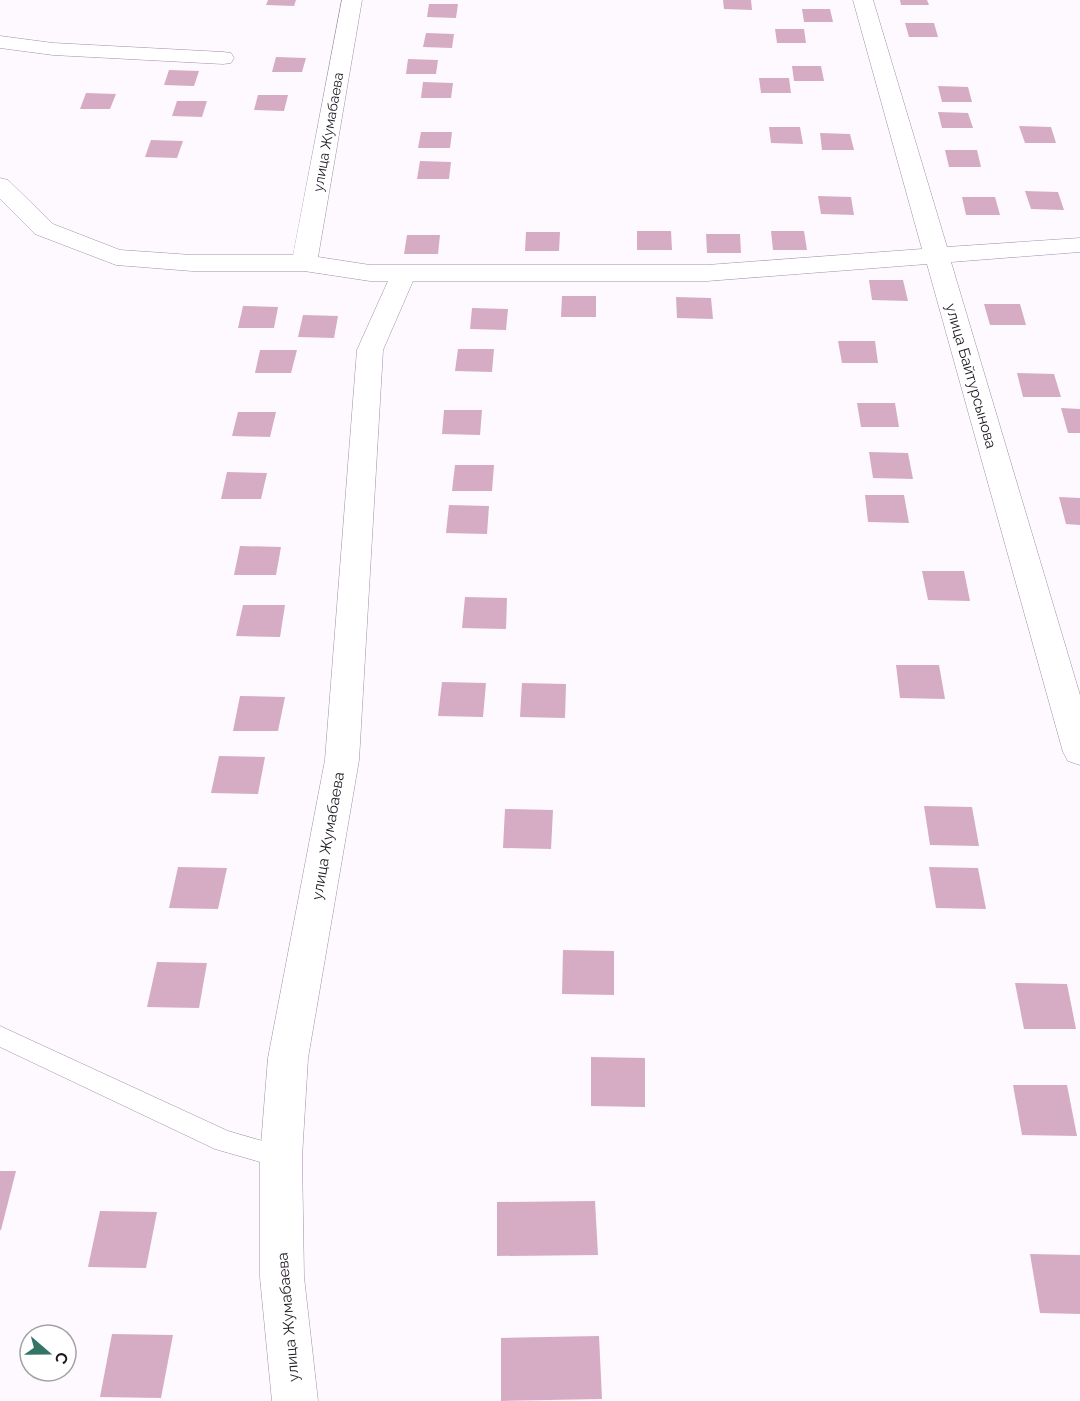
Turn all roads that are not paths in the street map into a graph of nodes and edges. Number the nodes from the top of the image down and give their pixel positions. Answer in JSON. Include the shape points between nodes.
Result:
{"nodes":[{"id":1,"x":352,"y":0,"type":"edge"},
{"id":2,"x":863,"y":0,"type":"edge"},
{"id":3,"x":0,"y":42,"type":"edge"},
{"id":4,"x":223,"y":58,"type":"dead end"},
{"id":5,"x":0,"y":185,"type":"edge"},
{"id":6,"x":1080,"y":244,"type":"edge"},
{"id":7,"x":936,"y":257,"type":"junction"},
{"id":8,"x":304,"y":263,"type":"junction"},
{"id":9,"x":404,"y":275,"type":"junction"},
{"id":10,"x":1080,"y":752,"type":"edge"},
{"id":11,"x":0,"y":1036,"type":"edge"},
{"id":12,"x":281,"y":1156,"type":"junction"},
{"id":13,"x":295,"y":1401,"type":"edge"}],
"edges":[{"from":1,"to":8,"type":"street","name":"улица Жумабаева"},
{"from":2,"to":7,"type":"street","name":"улица Байтурсынова"},
{"from":3,"to":4,"type":"street","via":[[53,49]]},
{"from":5,"to":8,"type":"street","via":[[44,229],[116,257]]},
{"from":6,"to":7,"type":"street"},
{"from":7,"to":9,"type":"street","via":[[707,273]]},
{"from":7,"to":10,"type":"street","name":"улица Байтурсынова"},
{"from":8,"to":9,"type":"street"},
{"from":9,"to":12,"type":"street","name":"улица Жумабаева","via":[[370,350],[342,760],[288,1058]]},
{"from":11,"to":12,"type":"lane","via":[[224,1141]]},
{"from":12,"to":13,"type":"street","name":"улица Жумабаева","via":[[282,1277]]}]}
